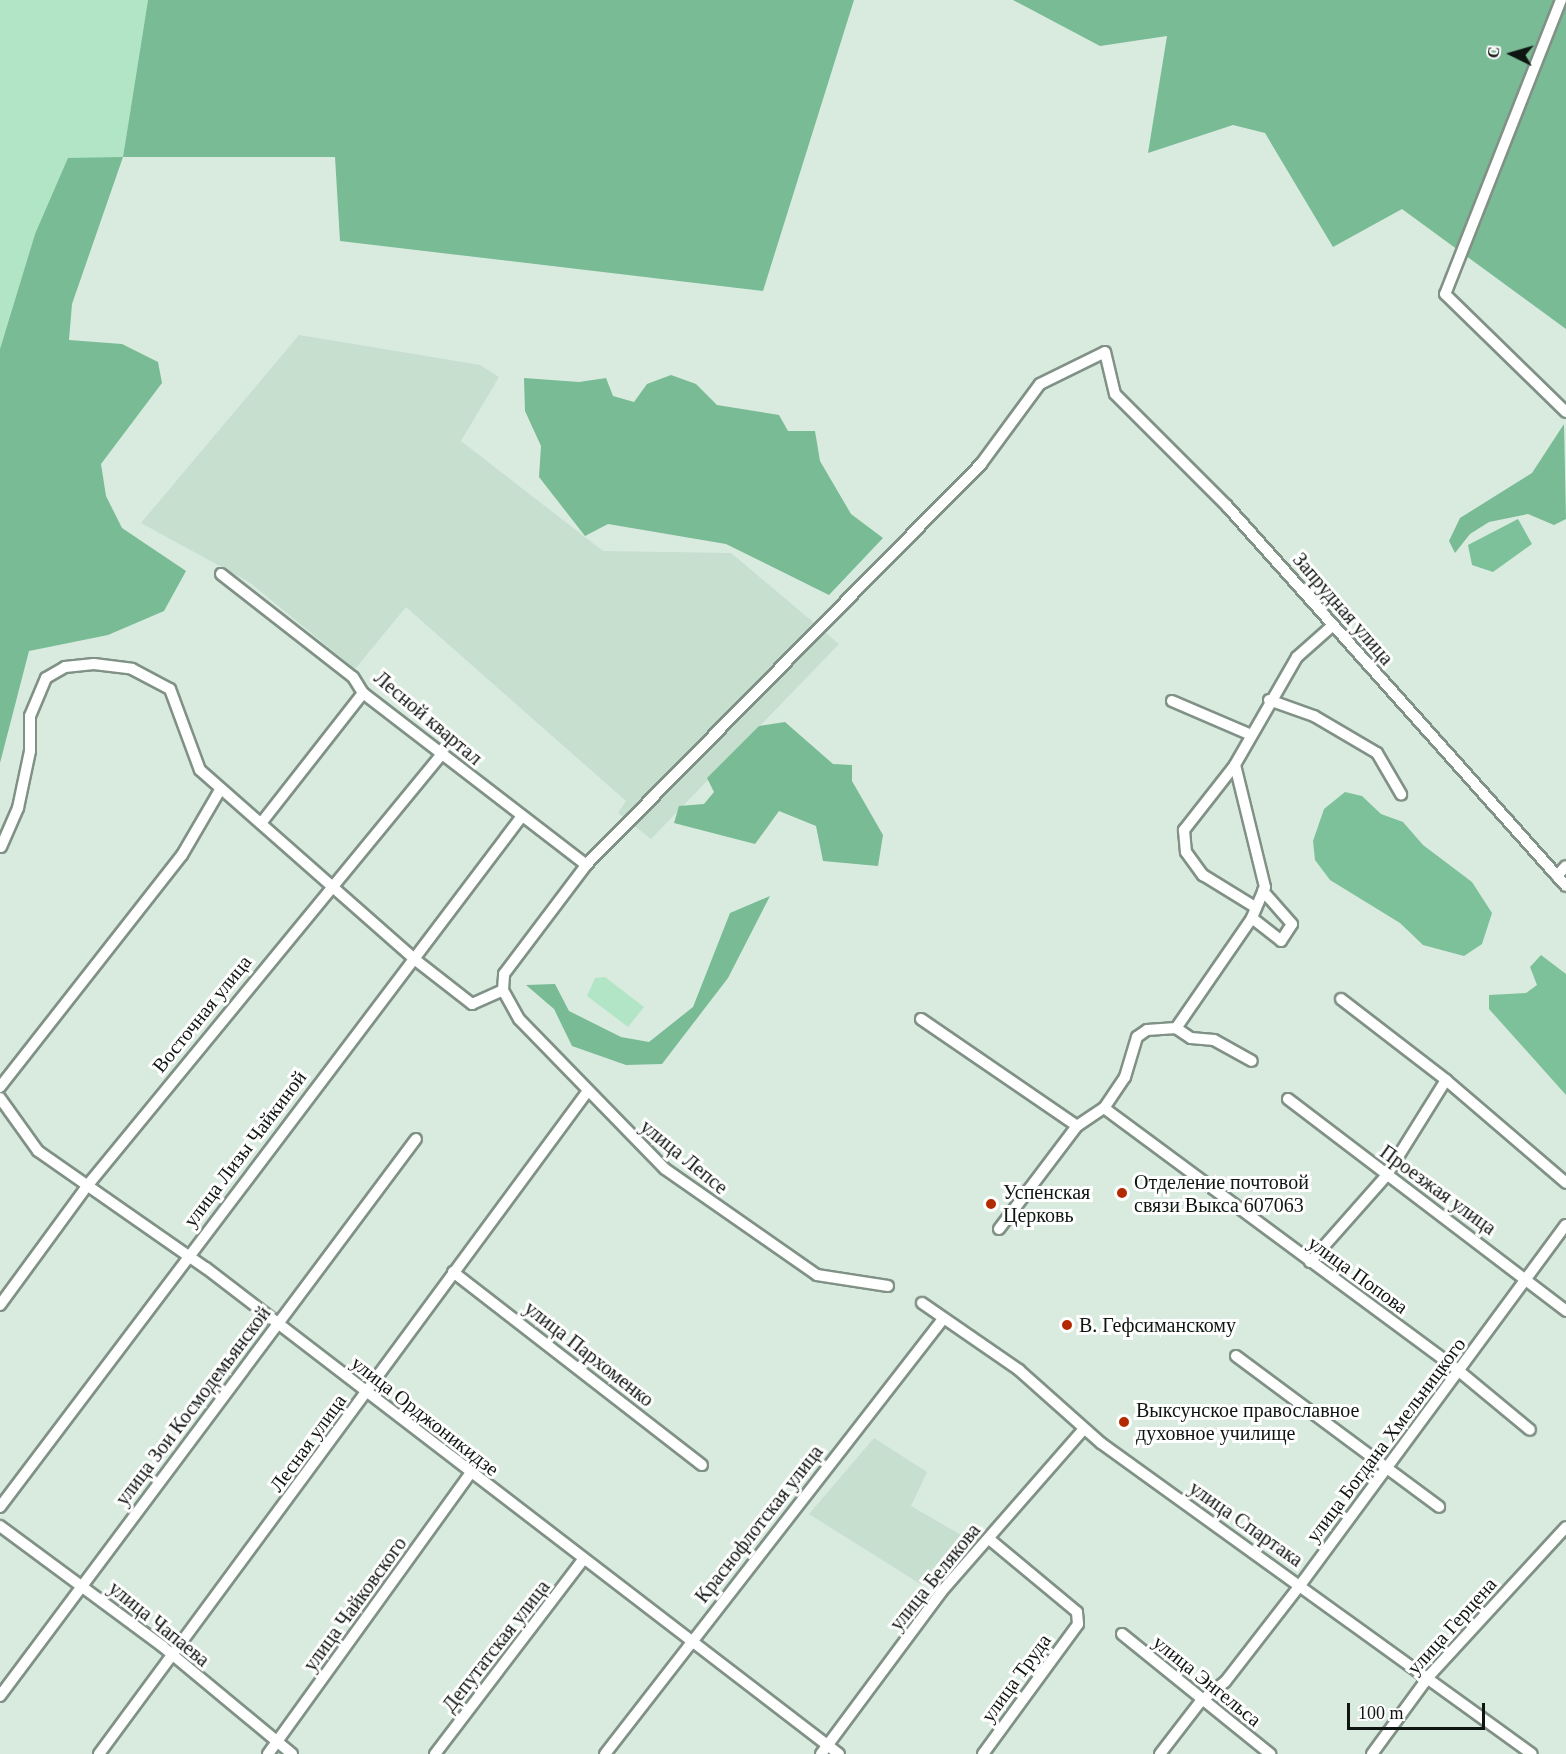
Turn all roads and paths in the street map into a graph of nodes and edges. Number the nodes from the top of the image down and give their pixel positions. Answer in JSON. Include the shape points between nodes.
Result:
{"nodes":[{"id":1,"x":1561,"y":0,"type":"edge"},
{"id":2,"x":1566,"y":412,"type":"edge"},
{"id":3,"x":221,"y":574,"type":"dead end"},
{"id":4,"x":1332,"y":626,"type":"junction"},
{"id":5,"x":363,"y":693,"type":"junction"},
{"id":6,"x":1269,"y":700,"type":"junction"},
{"id":7,"x":1172,"y":701,"type":"dead end"},
{"id":8,"x":1249,"y":734,"type":"junction"},
{"id":9,"x":441,"y":755,"type":"junction"},
{"id":10,"x":1235,"y":765,"type":"junction"},
{"id":11,"x":220,"y":790,"type":"junction"},
{"id":12,"x":1401,"y":794,"type":"dead end"},
{"id":13,"x":522,"y":816,"type":"junction"},
{"id":14,"x":262,"y":822,"type":"junction"},
{"id":15,"x":1,"y":847,"type":"edge"},
{"id":16,"x":586,"y":865,"type":"junction"},
{"id":17,"x":1566,"y":866,"type":"edge"},
{"id":18,"x":1557,"y":876,"type":"junction"},
{"id":19,"x":331,"y":883,"type":"junction"},
{"id":20,"x":1566,"y":886,"type":"edge"},
{"id":21,"x":1263,"y":891,"type":"junction"},
{"id":22,"x":1253,"y":912,"type":"junction"},
{"id":23,"x":413,"y":958,"type":"junction"},
{"id":24,"x":503,"y":990,"type":"junction"},
{"id":25,"x":1341,"y":999,"type":"dead end"},
{"id":26,"x":921,"y":1018,"type":"dead end"},
{"id":27,"x":1176,"y":1028,"type":"junction"},
{"id":28,"x":1252,"y":1061,"type":"dead end"},
{"id":29,"x":1446,"y":1080,"type":"junction"},
{"id":30,"x":0,"y":1087,"type":"edge"},
{"id":31,"x":587,"y":1092,"type":"junction"},
{"id":32,"x":0,"y":1098,"type":"edge"},
{"id":33,"x":1288,"y":1099,"type":"dead end"},
{"id":34,"x":1104,"y":1108,"type":"junction"},
{"id":35,"x":1077,"y":1126,"type":"junction"},
{"id":36,"x":416,"y":1140,"type":"dead end"},
{"id":37,"x":1386,"y":1176,"type":"junction"},
{"id":38,"x":1566,"y":1183,"type":"edge"},
{"id":39,"x":87,"y":1186,"type":"junction"},
{"id":40,"x":1566,"y":1225,"type":"edge"},
{"id":41,"x":999,"y":1229,"type":"dead end"},
{"id":42,"x":188,"y":1257,"type":"junction"},
{"id":43,"x":1310,"y":1262,"type":"junction"},
{"id":44,"x":453,"y":1272,"type":"junction"},
{"id":45,"x":1529,"y":1280,"type":"junction"},
{"id":46,"x":888,"y":1286,"type":"dead end"},
{"id":47,"x":922,"y":1303,"type":"dead end"},
{"id":48,"x":0,"y":1305,"type":"edge"},
{"id":49,"x":1566,"y":1311,"type":"edge"},
{"id":50,"x":943,"y":1318,"type":"junction"},
{"id":51,"x":277,"y":1323,"type":"junction"},
{"id":52,"x":1236,"y":1356,"type":"dead end"},
{"id":53,"x":1459,"y":1371,"type":"junction"},
{"id":54,"x":366,"y":1393,"type":"junction"},
{"id":55,"x":1084,"y":1429,"type":"junction"},
{"id":56,"x":1530,"y":1430,"type":"dead end"},
{"id":57,"x":702,"y":1465,"type":"dead end"},
{"id":58,"x":1384,"y":1470,"type":"junction"},
{"id":59,"x":470,"y":1474,"type":"junction"},
{"id":60,"x":0,"y":1507,"type":"edge"},
{"id":61,"x":1439,"y":1507,"type":"dead end"},
{"id":62,"x":0,"y":1526,"type":"edge"},
{"id":63,"x":1566,"y":1527,"type":"edge"},
{"id":64,"x":989,"y":1539,"type":"junction"},
{"id":65,"x":583,"y":1560,"type":"junction"},
{"id":66,"x":1300,"y":1584,"type":"junction"},
{"id":67,"x":82,"y":1585,"type":"junction"},
{"id":68,"x":1122,"y":1634,"type":"dead end"},
{"id":69,"x":693,"y":1639,"type":"junction"},
{"id":70,"x":172,"y":1657,"type":"junction"},
{"id":71,"x":1429,"y":1676,"type":"junction"},
{"id":72,"x":0,"y":1696,"type":"edge"},
{"id":73,"x":1200,"y":1702,"type":"junction"},
{"id":74,"x":277,"y":1743,"type":"junction"},
{"id":75,"x":824,"y":1750,"type":"edge"},
{"id":76,"x":99,"y":1754,"type":"edge"},
{"id":77,"x":268,"y":1754,"type":"edge"},
{"id":78,"x":292,"y":1754,"type":"edge"},
{"id":79,"x":435,"y":1754,"type":"edge"},
{"id":80,"x":605,"y":1754,"type":"edge"},
{"id":81,"x":839,"y":1754,"type":"edge"},
{"id":82,"x":983,"y":1754,"type":"edge"},
{"id":83,"x":1160,"y":1754,"type":"edge"},
{"id":84,"x":1270,"y":1754,"type":"edge"},
{"id":85,"x":1372,"y":1754,"type":"edge"},
{"id":86,"x":1532,"y":1754,"type":"edge"}],
"edges":[{"from":1,"to":2,"type":"street","via":[[1445,294]]},
{"from":3,"to":5,"type":"street","name":"Лесной квартал","via":[[353,676]]},
{"from":4,"to":6,"type":"street","via":[[1297,657]]},
{"from":4,"to":16,"type":"street","name":"Запрудная улица","via":[[1227,506],[1115,394],[1105,352],[1027,395],[981,464]]},
{"from":4,"to":18,"type":"street","name":"Запрудная улица"},
{"from":5,"to":9,"type":"street","name":"Лесной квартал"},
{"from":5,"to":14,"type":"street"},
{"from":6,"to":8,"type":"street"},
{"from":6,"to":12,"type":"street","via":[[1314,716],[1377,753]]},
{"from":7,"to":8,"type":"street"},
{"from":8,"to":10,"type":"street"},
{"from":9,"to":13,"type":"street","name":"Лесной квартал"},
{"from":9,"to":19,"type":"street","name":"Восточная улица","via":[[350,870]]},
{"from":10,"to":21,"type":"street"},
{"from":10,"to":22,"type":"street","via":[[1184,830],[1186,852],[1203,874]]},
{"from":11,"to":14,"type":"street"},
{"from":11,"to":15,"type":"street","via":[[200,770],[170,689],[132,669],[94,664],[65,667],[46,678],[30,716],[30,751],[18,808]]},
{"from":11,"to":30,"type":"street","via":[[182,855]]},
{"from":13,"to":16,"type":"street","name":"Лесной квартал"},
{"from":13,"to":23,"type":"street","name":"улица Лизы Чайкиной"},
{"from":14,"to":19,"type":"street"},
{"from":16,"to":24,"type":"street","via":[[508,963]]},
{"from":17,"to":18,"type":"street"},
{"from":18,"to":20,"type":"street","name":"Запрудная улица"},
{"from":19,"to":23,"type":"street"},
{"from":19,"to":39,"type":"street","name":"Восточная улица"},
{"from":21,"to":22,"type":"street"},
{"from":21,"to":22,"type":"street","via":[[1292,924],[1281,941]]},
{"from":22,"to":27,"type":"street"},
{"from":23,"to":24,"type":"street","via":[[472,1004]]},
{"from":23,"to":42,"type":"street","name":"улица Лизы Чайкиной"},
{"from":24,"to":31,"type":"street","name":"улица Лепсе","via":[[519,1019]]},
{"from":25,"to":29,"type":"street"},
{"from":26,"to":35,"type":"street"},
{"from":27,"to":28,"type":"street","via":[[1191,1038],[1214,1040]]},
{"from":27,"to":34,"type":"street","via":[[1146,1030],[1137,1037],[1125,1077]]},
{"from":29,"to":37,"type":"street"},
{"from":29,"to":38,"type":"street"},
{"from":31,"to":44,"type":"street","name":"Лесная улица"},
{"from":31,"to":46,"type":"street","name":"улица Лепсе","via":[[665,1169],[818,1275]]},
{"from":32,"to":39,"type":"street","name":"улица Орджоникидзе","via":[[38,1151]]},
{"from":33,"to":37,"type":"street","name":"Проезжая улица"},
{"from":34,"to":35,"type":"street"},
{"from":34,"to":43,"type":"street","name":"улица Попова","via":[[1131,1134]]},
{"from":35,"to":41,"type":"street"},
{"from":36,"to":51,"type":"street","name":"улица Зои Космодемьянской"},
{"from":37,"to":43,"type":"street"},
{"from":37,"to":45,"type":"street","name":"Проезжая улица"},
{"from":39,"to":42,"type":"street","name":"улица Орджоникидзе"},
{"from":39,"to":48,"type":"street","name":"Восточная улица"},
{"from":40,"to":45,"type":"street","name":"улица Богдана Хмельницкого"},
{"from":42,"to":51,"type":"street","name":"улица Орджоникидзе"},
{"from":42,"to":60,"type":"street","name":"улица Лизы Чайкиной"},
{"from":43,"to":53,"type":"street","name":"улица Попова"},
{"from":44,"to":54,"type":"street","name":"Лесная улица"},
{"from":44,"to":57,"type":"street","name":"улица Пархоменко"},
{"from":45,"to":49,"type":"street","name":"Проезжая улица"},
{"from":45,"to":53,"type":"street","name":"улица Богдана Хмельницкого"},
{"from":47,"to":50,"type":"street"},
{"from":50,"to":55,"type":"street","name":"улица Спартака","via":[[1019,1370]]},
{"from":50,"to":69,"type":"street","name":"Краснофлотская улица"},
{"from":51,"to":54,"type":"street","name":"улица Орджоникидзе"},
{"from":51,"to":67,"type":"street","name":"улица Зои Космодемьянской"},
{"from":52,"to":58,"type":"street"},
{"from":53,"to":56,"type":"street","name":"улица Попова"},
{"from":53,"to":58,"type":"street","name":"улица Богдана Хмельницкого"},
{"from":54,"to":59,"type":"street","name":"улица Орджоникидзе"},
{"from":54,"to":70,"type":"street","name":"Лесная улица"},
{"from":55,"to":64,"type":"street","name":"улица Белякова"},
{"from":55,"to":66,"type":"street","name":"улица Спартака"},
{"from":58,"to":61,"type":"street"},
{"from":58,"to":66,"type":"street","name":"улица Богдана Хмельницкого"},
{"from":59,"to":65,"type":"street","name":"улица Орджоникидзе"},
{"from":59,"to":74,"type":"street","name":"улица Чайковского"},
{"from":62,"to":67,"type":"street","name":"улица Чапаева"},
{"from":63,"to":71,"type":"street","name":"улица Герцена"},
{"from":64,"to":75,"type":"street","name":"улица Белякова","via":[[942,1592]]},
{"from":64,"to":82,"type":"street","name":"улица Труда","via":[[1077,1612],[1078,1624]]},
{"from":65,"to":69,"type":"street","name":"улица Орджоникидзе"},
{"from":65,"to":79,"type":"street","name":"Депутатская улица"},
{"from":66,"to":71,"type":"street","name":"улица Спартака"},
{"from":66,"to":73,"type":"street","name":"улица Богдана Хмельницкого","via":[[1225,1682]]},
{"from":67,"to":70,"type":"street","name":"улица Чапаева"},
{"from":67,"to":72,"type":"street","name":"улица Зои Космодемьянской"},
{"from":68,"to":73,"type":"street","name":"улица Энгельса"},
{"from":69,"to":75,"type":"street","name":"улица Орджоникидзе"},
{"from":69,"to":80,"type":"street","name":"Краснофлотская улица"},
{"from":70,"to":74,"type":"street","name":"улица Чапаева"},
{"from":70,"to":76,"type":"street","name":"Лесная улица"},
{"from":71,"to":85,"type":"street","name":"улица Герцена"},
{"from":71,"to":86,"type":"street","name":"улица Спартака"},
{"from":73,"to":83,"type":"street","name":"улица Богдана Хмельницкого"},
{"from":73,"to":84,"type":"street","name":"улица Энгельса"},
{"from":74,"to":77,"type":"street","name":"улица Чайковского"},
{"from":74,"to":78,"type":"street","name":"улица Чапаева"},
{"from":75,"to":81,"type":"street","name":"улица Орджоникидзе"}]}
